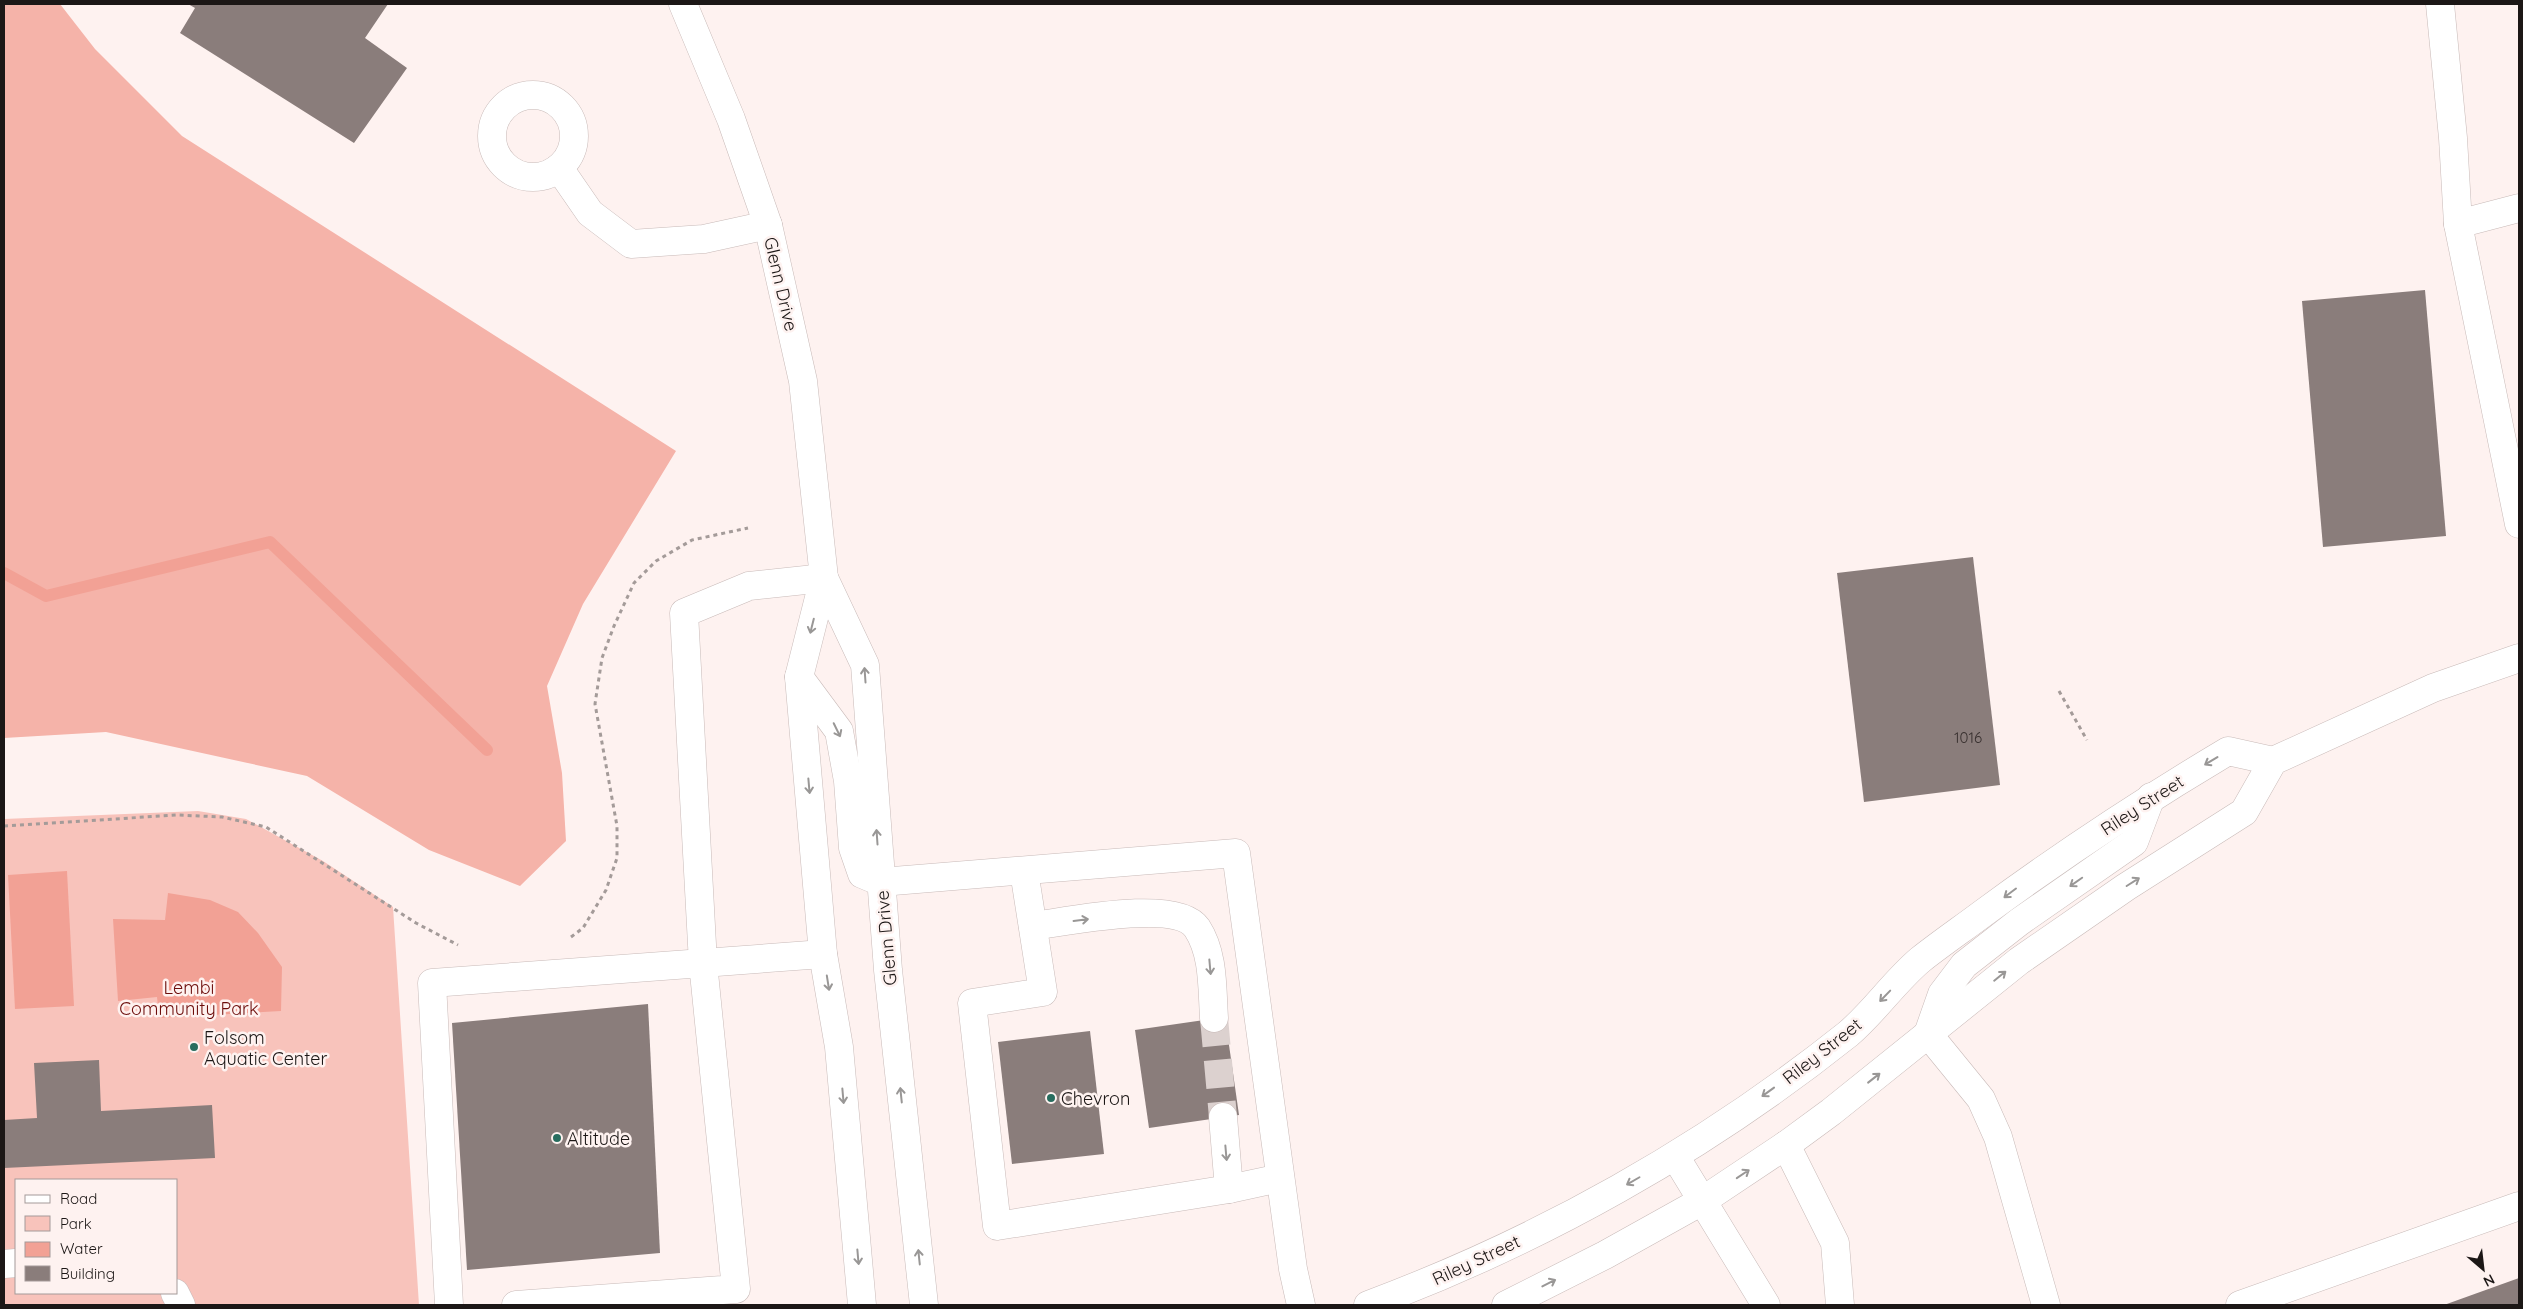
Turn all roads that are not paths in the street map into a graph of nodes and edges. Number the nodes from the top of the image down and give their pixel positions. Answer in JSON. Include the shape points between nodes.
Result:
{"nodes":[{"id":1,"x":683,"y":4,"type":"edge"},
{"id":2,"x":2440,"y":4,"type":"edge"},
{"id":3,"x":559,"y":168,"type":"dead end"},
{"id":4,"x":2519,"y":208,"type":"edge"},
{"id":5,"x":2458,"y":224,"type":"junction"},
{"id":6,"x":768,"y":225,"type":"junction"},
{"id":7,"x":2519,"y":524,"type":"edge"},
{"id":8,"x":824,"y":578,"type":"junction"},
{"id":9,"x":2519,"y":658,"type":"edge"},
{"id":10,"x":799,"y":677,"type":"junction"},
{"id":11,"x":2273,"y":761,"type":"junction"},
{"id":12,"x":2152,"y":797,"type":"junction"},
{"id":13,"x":1024,"y":871,"type":"junction"},
{"id":14,"x":881,"y":882,"type":"junction"},
{"id":15,"x":1033,"y":926,"type":"junction"},
{"id":16,"x":823,"y":954,"type":"junction"},
{"id":17,"x":703,"y":963,"type":"junction"},
{"id":18,"x":1214,"y":1018,"type":"tunnel mouth"},
{"id":19,"x":1928,"y":1034,"type":"junction"},
{"id":20,"x":1223,"y":1117,"type":"tunnel mouth"},
{"id":21,"x":1786,"y":1145,"type":"junction"},
{"id":22,"x":1675,"y":1156,"type":"junction"},
{"id":23,"x":1280,"y":1178,"type":"junction"},
{"id":24,"x":1229,"y":1189,"type":"junction"},
{"id":25,"x":1702,"y":1201,"type":"junction"},
{"id":26,"x":2519,"y":1206,"type":"edge"},
{"id":27,"x":449,"y":1305,"type":"edge"},
{"id":28,"x":516,"y":1305,"type":"edge"},
{"id":29,"x":862,"y":1305,"type":"edge"},
{"id":30,"x":924,"y":1305,"type":"edge"},
{"id":31,"x":1301,"y":1305,"type":"edge"},
{"id":32,"x":1368,"y":1305,"type":"edge"},
{"id":33,"x":1506,"y":1305,"type":"edge"},
{"id":34,"x":1766,"y":1305,"type":"edge"},
{"id":35,"x":1840,"y":1305,"type":"edge"},
{"id":36,"x":2046,"y":1305,"type":"edge"},
{"id":37,"x":2240,"y":1305,"type":"edge"}],
"edges":[{"from":1,"to":6,"type":"main road","name":"Glenn Drive","via":[[731,119]]},
{"from":2,"to":5,"type":"main road"},
{"from":3,"to":6,"type":"main road","via":[[590,213],[631,244],[704,239]]},
{"from":4,"to":5,"type":"main road"},
{"from":5,"to":7,"type":"main road"},
{"from":6,"to":8,"type":"main road","name":"Glenn Drive","via":[[803,381]]},
{"from":8,"to":10,"type":"main road","name":"Glenn Drive","one_way":true},
{"from":14,"to":8,"type":"main road","name":"Glenn Drive","one_way":true,"via":[[864,665]]},
{"from":8,"to":17,"type":"main road","via":[[749,586],[684,613]]},
{"from":9,"to":11,"type":"main road","via":[[2433,688]]},
{"from":10,"to":14,"type":"main road","one_way":true,"via":[[840,731],[853,848],[862,874]]},
{"from":10,"to":16,"type":"main road","name":"Glenn Drive","one_way":true},
{"from":11,"to":12,"type":"main road","name":"Riley Street","one_way":true,"via":[[2228,751]]},
{"from":19,"to":11,"type":"main road","one_way":true,"via":[[2019,961],[2126,887],[2244,812]]},
{"from":12,"to":19,"type":"main road","one_way":true,"via":[[2134,842],[2019,922],[1964,965],[1942,994]]},
{"from":12,"to":22,"type":"main road","name":"Riley Street","one_way":true,"via":[[2033,876],[1926,955],[1850,1032]]},
{"from":13,"to":14,"type":"main road"},
{"from":13,"to":15,"type":"main road"},
{"from":13,"to":23,"type":"main road","via":[[1236,853]]},
{"from":30,"to":14,"type":"main road","name":"Glenn Drive","one_way":true},
{"from":15,"to":18,"type":"main road","one_way":true,"via":[[1141,912],[1174,914],[1196,926],[1209,955]]},
{"from":15,"to":24,"type":"main road","via":[[1043,992],[972,1003],[997,1226]]},
{"from":16,"to":17,"type":"main road"},
{"from":16,"to":29,"type":"main road","name":"Glenn Drive","one_way":true,"via":[[839,1047]]},
{"from":17,"to":27,"type":"main road","via":[[432,983]]},
{"from":17,"to":28,"type":"main road","via":[[736,1289]]},
{"from":21,"to":19,"type":"main road","one_way":true},
{"from":19,"to":36,"type":"main road","via":[[1981,1100],[1998,1137]]},
{"from":20,"to":24,"type":"main road","one_way":true},
{"from":25,"to":21,"type":"main road","one_way":true},
{"from":21,"to":35,"type":"main road","via":[[1835,1244]]},
{"from":22,"to":25,"type":"main road"},
{"from":22,"to":32,"type":"main road","name":"Riley Street","one_way":true,"via":[[1508,1246]]},
{"from":23,"to":24,"type":"main road"},
{"from":23,"to":31,"type":"main road"},
{"from":33,"to":25,"type":"main road","one_way":true},
{"from":25,"to":34,"type":"main road"},
{"from":26,"to":37,"type":"main road"}]}
